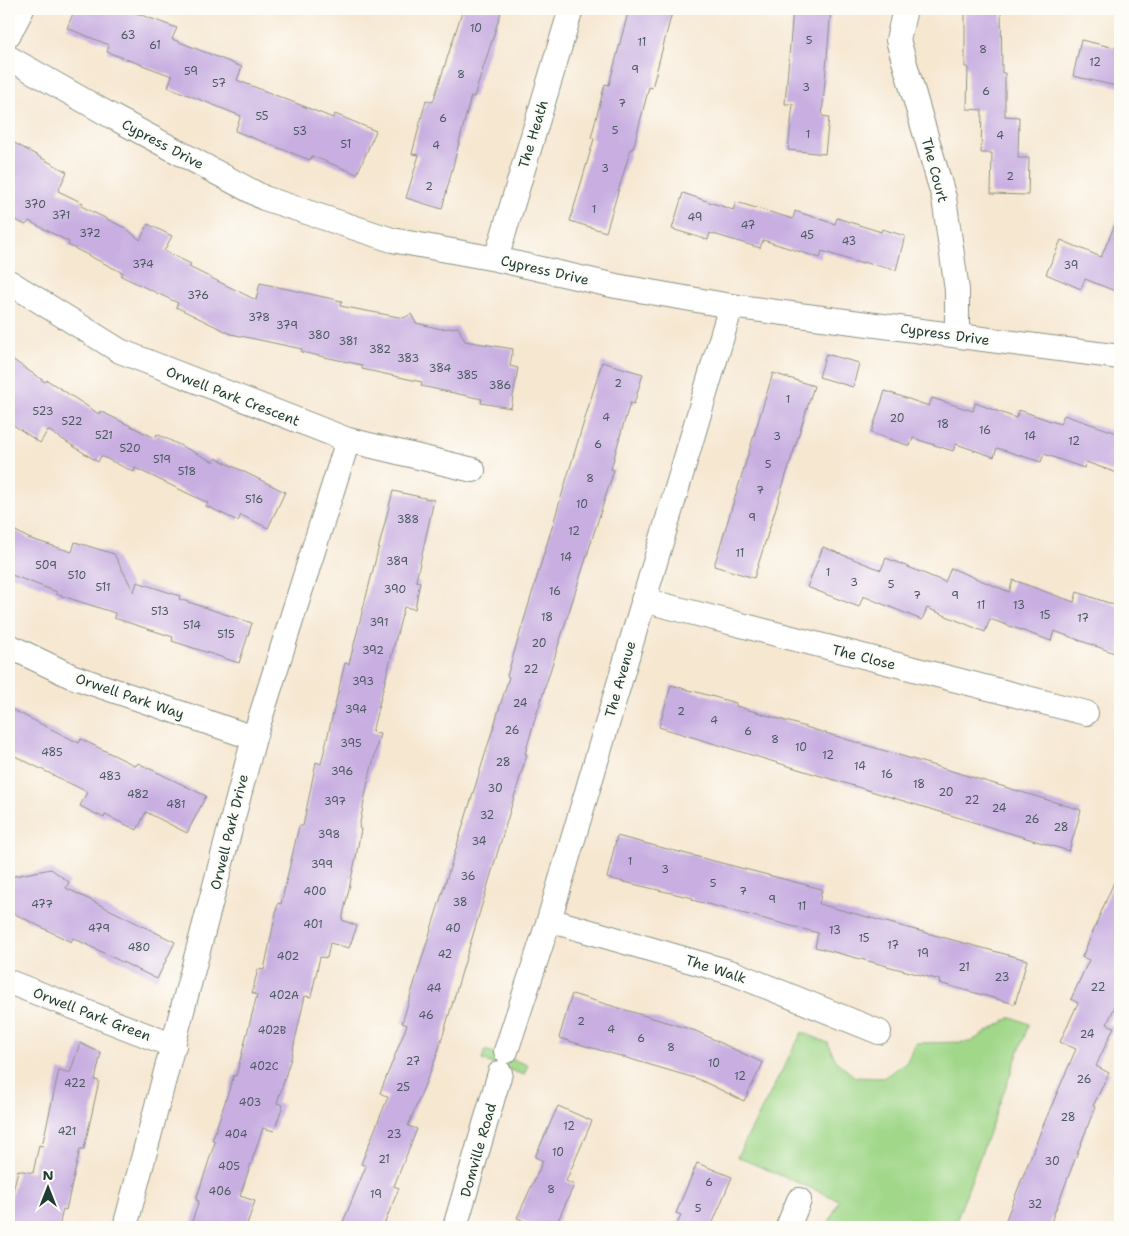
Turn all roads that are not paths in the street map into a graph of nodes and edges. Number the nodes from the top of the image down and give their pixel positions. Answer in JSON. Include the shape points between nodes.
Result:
{"nodes":[{"id":1,"x":22,"y":9,"type":"edge"},
{"id":2,"x":571,"y":9,"type":"edge"},
{"id":3,"x":905,"y":9,"type":"edge"},
{"id":4,"x":9,"y":34,"type":"edge"},
{"id":5,"x":9,"y":58,"type":"edge"},
{"id":6,"x":496,"y":259,"type":"junction"},
{"id":7,"x":9,"y":282,"type":"edge"},
{"id":8,"x":730,"y":306,"type":"junction"},
{"id":9,"x":957,"y":335,"type":"junction"},
{"id":10,"x":1120,"y":358,"type":"edge"},
{"id":11,"x":348,"y":440,"type":"junction"},
{"id":12,"x":474,"y":470,"type":"dead end"},
{"id":13,"x":643,"y":600,"type":"junction"},
{"id":14,"x":9,"y":646,"type":"edge"},
{"id":15,"x":1086,"y":713,"type":"dead end"},
{"id":16,"x":254,"y":738,"type":"junction"},
{"id":17,"x":549,"y":920,"type":"junction"},
{"id":18,"x":9,"y":982,"type":"edge"},
{"id":19,"x":879,"y":1032,"type":"dead end"},
{"id":20,"x":174,"y":1046,"type":"junction"},
{"id":21,"x":503,"y":1062,"type":"joint"},
{"id":22,"x":799,"y":1200,"type":"dead end"},
{"id":23,"x":125,"y":1227,"type":"edge"},
{"id":24,"x":455,"y":1227,"type":"edge"},
{"id":25,"x":788,"y":1227,"type":"edge"}],
"edges":[{"from":1,"to":4,"type":"street"},
{"from":2,"to":6,"type":"street","name":"The Heath"},
{"from":3,"to":9,"type":"street","name":"The Court","via":[[898,40],[944,198],[958,290]]},
{"from":5,"to":6,"type":"street","name":"Cypress Drive","via":[[113,118],[264,198],[392,240]]},
{"from":6,"to":8,"type":"street","name":"Cypress Drive","via":[[616,286]]},
{"from":7,"to":11,"type":"street","name":"Orwell Park Crescent","via":[[120,352]]},
{"from":8,"to":9,"type":"street","name":"Cypress Drive"},
{"from":8,"to":13,"type":"street","name":"The Avenue"},
{"from":9,"to":10,"type":"street","name":"Cypress Drive"},
{"from":11,"to":12,"type":"street","name":"Orwell Park Crescent"},
{"from":11,"to":16,"type":"street","name":"Orwell Park Drive"},
{"from":13,"to":15,"type":"street","name":"The Close"},
{"from":13,"to":17,"type":"street","name":"The Avenue"},
{"from":14,"to":16,"type":"street","name":"Orwell Park Way","via":[[71,676]]},
{"from":16,"to":20,"type":"street","name":"Orwell Park Drive"},
{"from":17,"to":19,"type":"street","name":"The Walk","via":[[733,973]]},
{"from":17,"to":21,"type":"street","name":"The Avenue"},
{"from":18,"to":20,"type":"street","name":"Orwell Park Green"},
{"from":20,"to":23,"type":"street","name":"Orwell Park Drive"},
{"from":21,"to":24,"type":"street","name":"Domville Road"},
{"from":22,"to":25,"type":"street"}]}
